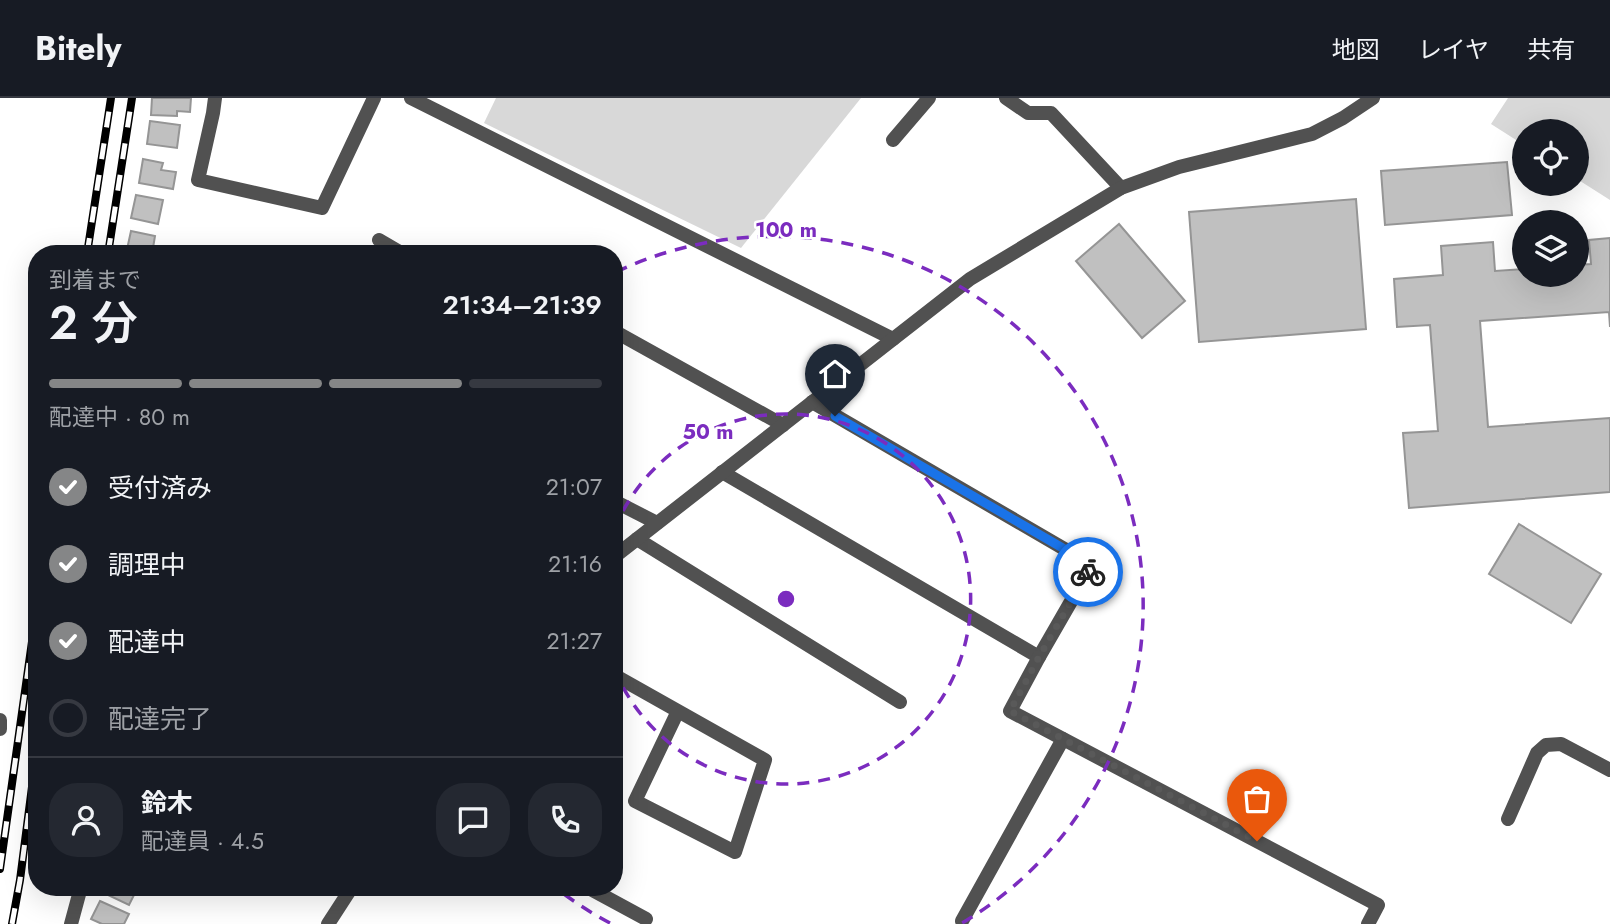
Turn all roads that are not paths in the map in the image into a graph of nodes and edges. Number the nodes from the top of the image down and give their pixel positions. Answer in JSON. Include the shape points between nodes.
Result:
{"nodes":[{"id":1,"x":215,"y":98,"type":"edge"},
{"id":2,"x":374,"y":98,"type":"edge"},
{"id":3,"x":411,"y":98,"type":"edge"},
{"id":4,"x":929,"y":98,"type":"edge"},
{"id":5,"x":1006,"y":98,"type":"edge"},
{"id":6,"x":1373,"y":98,"type":"edge"},
{"id":7,"x":893,"y":140,"type":"dead end"},
{"id":8,"x":1121,"y":188,"type":"junction"},
{"id":9,"x":379,"y":240,"type":"dead end"},
{"id":10,"x":388,"y":245,"type":"edge"},
{"id":11,"x":623,"y":336,"type":"edge"},
{"id":12,"x":893,"y":339,"type":"junction"},
{"id":13,"x":812,"y":402,"type":"junction"},
{"id":14,"x":783,"y":425,"type":"junction"},
{"id":15,"x":722,"y":472,"type":"junction"},
{"id":16,"x":623,"y":506,"type":"edge"},
{"id":17,"x":657,"y":523,"type":"junction"},
{"id":18,"x":637,"y":539,"type":"junction"},
{"id":19,"x":623,"y":550,"type":"edge"},
{"id":20,"x":1039,"y":657,"type":"junction"},
{"id":21,"x":623,"y":680,"type":"edge"},
{"id":22,"x":900,"y":702,"type":"dead end"},
{"id":23,"x":678,"y":711,"type":"junction"},
{"id":24,"x":0,"y":720,"type":"edge"},
{"id":25,"x":0,"y":729,"type":"edge"},
{"id":26,"x":1063,"y":740,"type":"junction"},
{"id":27,"x":1610,"y":770,"type":"edge"},
{"id":28,"x":1508,"y":819,"type":"dead end"},
{"id":29,"x":78,"y":896,"type":"edge"},
{"id":30,"x":346,"y":896,"type":"edge"},
{"id":31,"x":604,"y":896,"type":"edge"},
{"id":32,"x":646,"y":919,"type":"dead end"},
{"id":33,"x":962,"y":921,"type":"dead end"},
{"id":34,"x":71,"y":924,"type":"edge"},
{"id":35,"x":328,"y":924,"type":"edge"},
{"id":36,"x":1368,"y":924,"type":"edge"}],
"edges":[{"from":1,"to":2,"type":"street","via":[[198,180],[322,208]]},
{"from":3,"to":12,"type":"street"},
{"from":4,"to":7,"type":"street"},
{"from":5,"to":8,"type":"street","via":[[1028,113],[1051,113]]},
{"from":6,"to":8,"type":"street","via":[[1312,134],[1179,167]]},
{"from":8,"to":12,"type":"street","via":[[970,279]]},
{"from":9,"to":10,"type":"street"},
{"from":11,"to":14,"type":"street"},
{"from":12,"to":13,"type":"street"},
{"from":13,"to":14,"type":"street"},
{"from":13,"to":20,"type":"street","via":[[1092,565]]},
{"from":14,"to":15,"type":"street"},
{"from":15,"to":17,"type":"street"},
{"from":15,"to":20,"type":"street"},
{"from":16,"to":17,"type":"street"},
{"from":17,"to":18,"type":"street"},
{"from":18,"to":19,"type":"street"},
{"from":18,"to":22,"type":"street"},
{"from":20,"to":26,"type":"street","via":[[1010,711]]},
{"from":21,"to":23,"type":"street"},
{"from":23,"to":23,"type":"street","via":[[765,760],[735,852],[635,801]]},
{"from":24,"to":25,"type":"street"},
{"from":26,"to":33,"type":"street"},
{"from":26,"to":36,"type":"street","via":[[1378,905]]},
{"from":27,"to":28,"type":"street","via":[[1561,744],[1546,745],[1537,753]]},
{"from":29,"to":34,"type":"street"},
{"from":30,"to":35,"type":"street"},
{"from":31,"to":32,"type":"street"}]}
